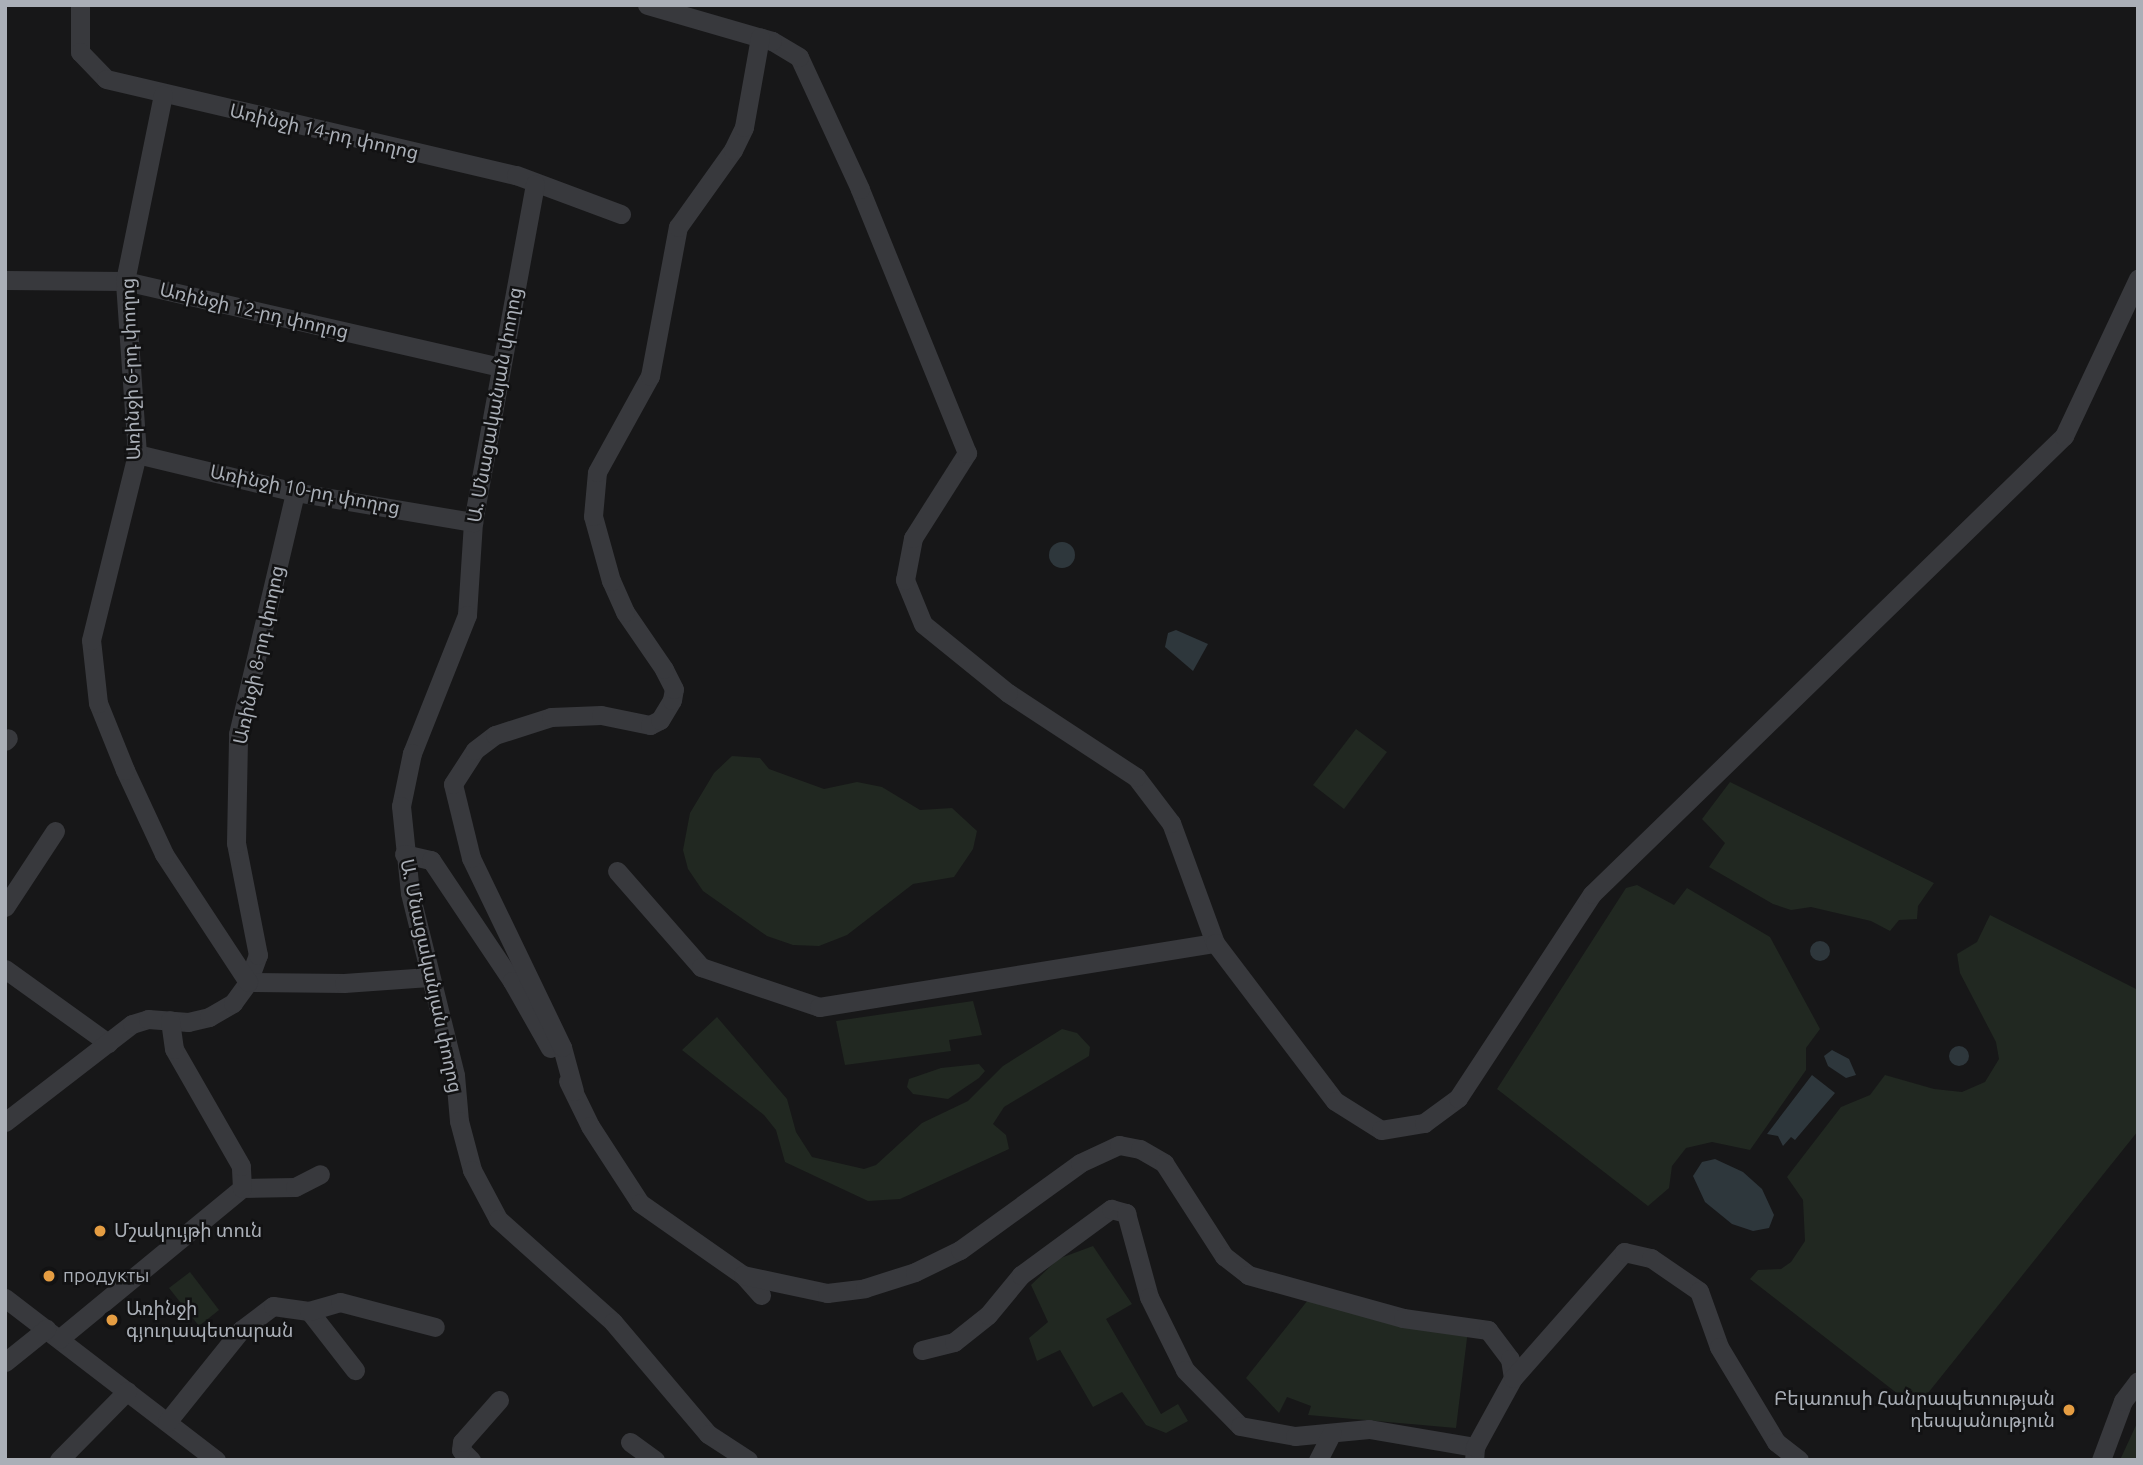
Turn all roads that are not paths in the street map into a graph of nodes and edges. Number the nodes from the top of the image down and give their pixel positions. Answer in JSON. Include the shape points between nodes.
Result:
{"nodes":[{"id":1,"x":80,"y":5,"type":"edge"},
{"id":2,"x":648,"y":5,"type":"edge"},
{"id":3,"x":760,"y":37,"type":"junction"},
{"id":4,"x":163,"y":95,"type":"junction"},
{"id":5,"x":535,"y":184,"type":"junction"},
{"id":6,"x":621,"y":214,"type":"dead end"},
{"id":7,"x":2138,"y":279,"type":"edge"},
{"id":8,"x":5,"y":280,"type":"edge"},
{"id":9,"x":125,"y":281,"type":"junction"},
{"id":10,"x":500,"y":367,"type":"junction"},
{"id":11,"x":137,"y":454,"type":"junction"},
{"id":12,"x":295,"y":492,"type":"junction"},
{"id":13,"x":473,"y":522,"type":"junction"},
{"id":14,"x":55,"y":831,"type":"dead end"},
{"id":15,"x":404,"y":853,"type":"junction"},
{"id":16,"x":617,"y":871,"type":"dead end"},
{"id":17,"x":5,"y":906,"type":"edge"},
{"id":18,"x":1215,"y":943,"type":"junction"},
{"id":19,"x":5,"y":968,"type":"edge"},
{"id":20,"x":429,"y":977,"type":"junction"},
{"id":21,"x":247,"y":982,"type":"junction"},
{"id":22,"x":170,"y":1020,"type":"junction"},
{"id":23,"x":108,"y":1043,"type":"junction"},
{"id":24,"x":574,"y":1091,"type":"junction"},
{"id":25,"x":5,"y":1122,"type":"edge"},
{"id":26,"x":320,"y":1174,"type":"dead end"},
{"id":27,"x":242,"y":1188,"type":"junction"},
{"id":28,"x":743,"y":1275,"type":"junction"},
{"id":29,"x":761,"y":1296,"type":"dead end"},
{"id":30,"x":5,"y":1298,"type":"edge"},
{"id":31,"x":309,"y":1311,"type":"junction"},
{"id":32,"x":435,"y":1327,"type":"dead end"},
{"id":33,"x":52,"y":1334,"type":"junction"},
{"id":34,"x":922,"y":1350,"type":"dead end"},
{"id":35,"x":5,"y":1362,"type":"edge"},
{"id":36,"x":355,"y":1370,"type":"dead end"},
{"id":37,"x":1514,"y":1378,"type":"junction"},
{"id":38,"x":2138,"y":1381,"type":"edge"},
{"id":39,"x":127,"y":1391,"type":"junction"},
{"id":40,"x":499,"y":1400,"type":"dead end"},
{"id":41,"x":167,"y":1422,"type":"junction"},
{"id":42,"x":1332,"y":1433,"type":"junction"},
{"id":43,"x":630,"y":1442,"type":"dead end"},
{"id":44,"x":1474,"y":1453,"type":"edge"},
{"id":45,"x":59,"y":1460,"type":"edge"},
{"id":46,"x":216,"y":1460,"type":"edge"},
{"id":47,"x":471,"y":1460,"type":"edge"},
{"id":48,"x":655,"y":1460,"type":"edge"},
{"id":49,"x":748,"y":1460,"type":"edge"},
{"id":50,"x":1318,"y":1460,"type":"edge"},
{"id":51,"x":1799,"y":1460,"type":"edge"},
{"id":52,"x":2101,"y":1460,"type":"edge"}],
"edges":[{"from":1,"to":4,"type":"street","name":"Առինջի 14-րդ փողոց","via":[[78,40],[86,63],[106,79]]},
{"from":2,"to":3,"type":"street"},
{"from":3,"to":18,"type":"street","via":[[799,57],[860,189],[967,453],[912,538],[905,580],[923,624],[1008,693],[1136,777],[1171,823]]},
{"from":3,"to":24,"type":"street","via":[[744,127],[678,227],[650,376],[597,472],[593,501],[597,537],[611,580],[625,612],[664,669],[674,690],[672,699],[660,720],[650,725],[601,715],[551,717],[495,735],[475,750],[453,784],[471,858],[562,1047]]},
{"from":4,"to":5,"type":"street","name":"Առինջի 14-րդ փողոց","via":[[516,175]]},
{"from":4,"to":9,"type":"street","name":"Առինջի 6-րդ փողոց"},
{"from":5,"to":6,"type":"street","name":"Առինջի 14-րդ փողոց"},
{"from":5,"to":10,"type":"street","name":"Ա. Մնացականյան փողոց"},
{"from":7,"to":18,"type":"street","via":[[2064,436],[1592,894],[1458,1098],[1433,1117],[1424,1123],[1381,1130],[1335,1101]]},
{"from":8,"to":9,"type":"street","name":"Առինջի 12-րդ փողոց"},
{"from":9,"to":10,"type":"street","name":"Առինջի 12-րդ փողոց"},
{"from":9,"to":11,"type":"street","name":"Առինջի 6-րդ փողոց"},
{"from":10,"to":13,"type":"street","name":"Ա. Մնացականյան փողոց"},
{"from":11,"to":12,"type":"street","name":"Առինջի 10-րդ փողոց"},
{"from":11,"to":21,"type":"street","name":"Առինջի 6-րդ փողոց","via":[[91,640],[98,703],[164,854]]},
{"from":12,"to":13,"type":"street","name":"Առինջի 10-րդ փողոց"},
{"from":12,"to":21,"type":"street","name":"Առինջի 8-րդ փողոց","via":[[238,734],[236,843],[258,955]]},
{"from":13,"to":15,"type":"street","name":"Ա. Մնացականյան փողոց","via":[[467,615],[412,753],[401,806]]},
{"from":14,"to":17,"type":"street"},
{"from":15,"to":20,"type":"street","name":"Ա. Մնացականյան փողոց"},
{"from":15,"to":24,"type":"street","via":[[431,860],[512,981]]},
{"from":16,"to":18,"type":"street","via":[[701,967],[818,1007]]},
{"from":19,"to":23,"type":"street"},
{"from":20,"to":21,"type":"street"},
{"from":20,"to":49,"type":"street","name":"Ա. Մնացականյան փողոց","via":[[455,1075],[459,1121],[472,1170],[498,1219],[613,1322],[708,1434]]},
{"from":21,"to":22,"type":"street","via":[[233,1003],[209,1017]]},
{"from":22,"to":23,"type":"street","via":[[148,1018]]},
{"from":22,"to":27,"type":"street","via":[[174,1049],[241,1166]]},
{"from":23,"to":25,"type":"street"},
{"from":24,"to":28,"type":"street","via":[[590,1126],[640,1203]]},
{"from":26,"to":27,"type":"street","via":[[295,1187]]},
{"from":27,"to":33,"type":"street"},
{"from":28,"to":29,"type":"street"},
{"from":28,"to":37,"type":"street","via":[[827,1293],[865,1288],[915,1272],[960,1250],[1061,1176],[1119,1145],[1140,1149],[1164,1163],[1224,1256],[1248,1275],[1403,1318],[1488,1330],[1510,1359]]},
{"from":30,"to":33,"type":"street"},
{"from":31,"to":32,"type":"street","via":[[340,1302]]},
{"from":31,"to":36,"type":"street"},
{"from":31,"to":41,"type":"street","via":[[273,1306],[241,1330]]},
{"from":33,"to":35,"type":"street"},
{"from":33,"to":39,"type":"street"},
{"from":34,"to":42,"type":"street","via":[[954,1342],[988,1315],[1021,1275],[1111,1209],[1126,1213],[1149,1297],[1185,1370],[1240,1426],[1295,1436]]},
{"from":37,"to":44,"type":"street"},
{"from":37,"to":51,"type":"street","via":[[1624,1252],[1651,1258],[1699,1291],[1719,1347],[1776,1442]]},
{"from":38,"to":52,"type":"street","via":[[2123,1401]]},
{"from":39,"to":41,"type":"street"},
{"from":39,"to":45,"type":"street"},
{"from":40,"to":47,"type":"street","via":[[462,1442],[461,1450]]},
{"from":41,"to":46,"type":"street"},
{"from":42,"to":44,"type":"street","via":[[1368,1429]]},
{"from":42,"to":50,"type":"street"},
{"from":43,"to":48,"type":"street"}]}
